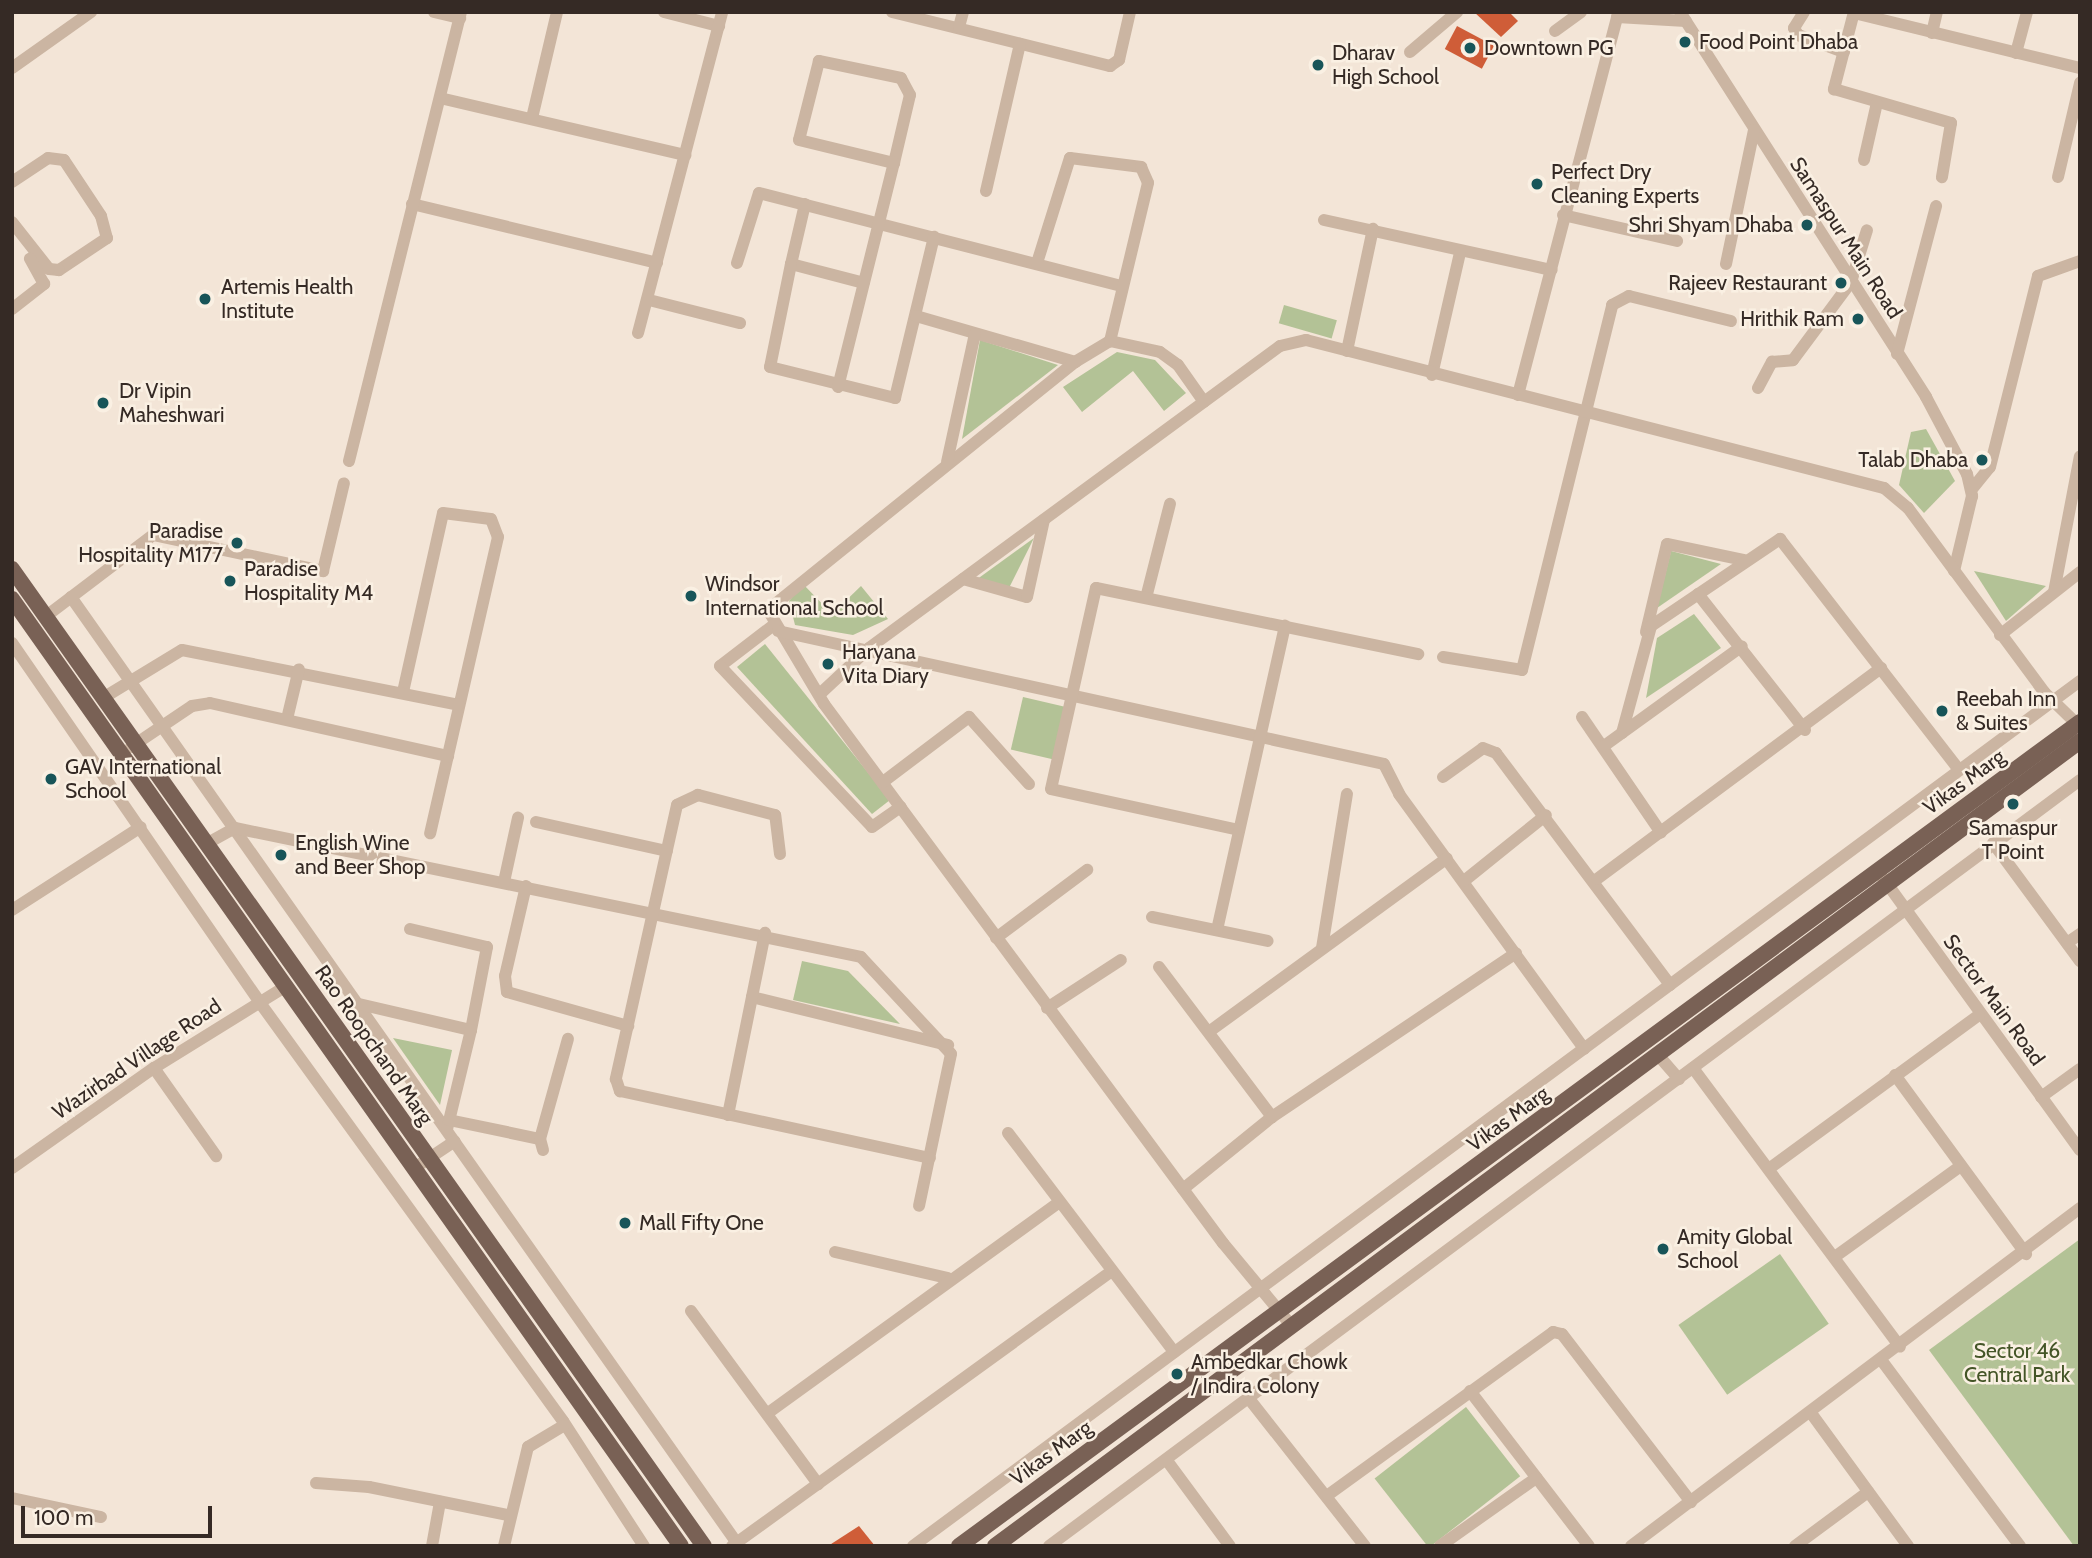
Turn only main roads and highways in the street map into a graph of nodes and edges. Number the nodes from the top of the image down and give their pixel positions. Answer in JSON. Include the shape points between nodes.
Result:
{"nodes":[{"id":1,"x":12,"y":569,"type":"edge"},
{"id":2,"x":12,"y":599,"type":"edge"},
{"id":3,"x":2079,"y":724,"type":"edge"},
{"id":4,"x":2080,"y":741,"type":"edge"},
{"id":5,"x":128,"y":748,"type":"junction"},
{"id":6,"x":1883,"y":877,"type":"junction"},
{"id":7,"x":1286,"y":1318,"type":"junction"},
{"id":8,"x":681,"y":1546,"type":"edge"},
{"id":9,"x":704,"y":1546,"type":"edge"},
{"id":10,"x":959,"y":1546,"type":"edge"},
{"id":11,"x":995,"y":1546,"type":"edge"}],
"edges":[{"from":1,"to":5,"type":"main road","name":"Rao Roopchand Marg","via":[[103,698]]},
{"from":2,"to":5,"type":"main road","name":"Rao Roopchand Marg"},
{"from":3,"to":6,"type":"main road","name":"Vikas Marg"},
{"from":4,"to":6,"type":"main road","name":"Vikas Marg"},
{"from":5,"to":8,"type":"main road","name":"Rao Roopchand Marg","via":[[286,986],[576,1404]]},
{"from":5,"to":9,"type":"main road","name":"Rao Roopchand Marg","via":[[206,844]]},
{"from":6,"to":7,"type":"main road","name":"Vikas Marg"},
{"from":6,"to":7,"type":"main road","name":"Vikas Marg","via":[[1658,1055]]},
{"from":7,"to":10,"type":"main road","name":"Vikas Marg"},
{"from":7,"to":11,"type":"main road","name":"Vikas Marg"}]}
